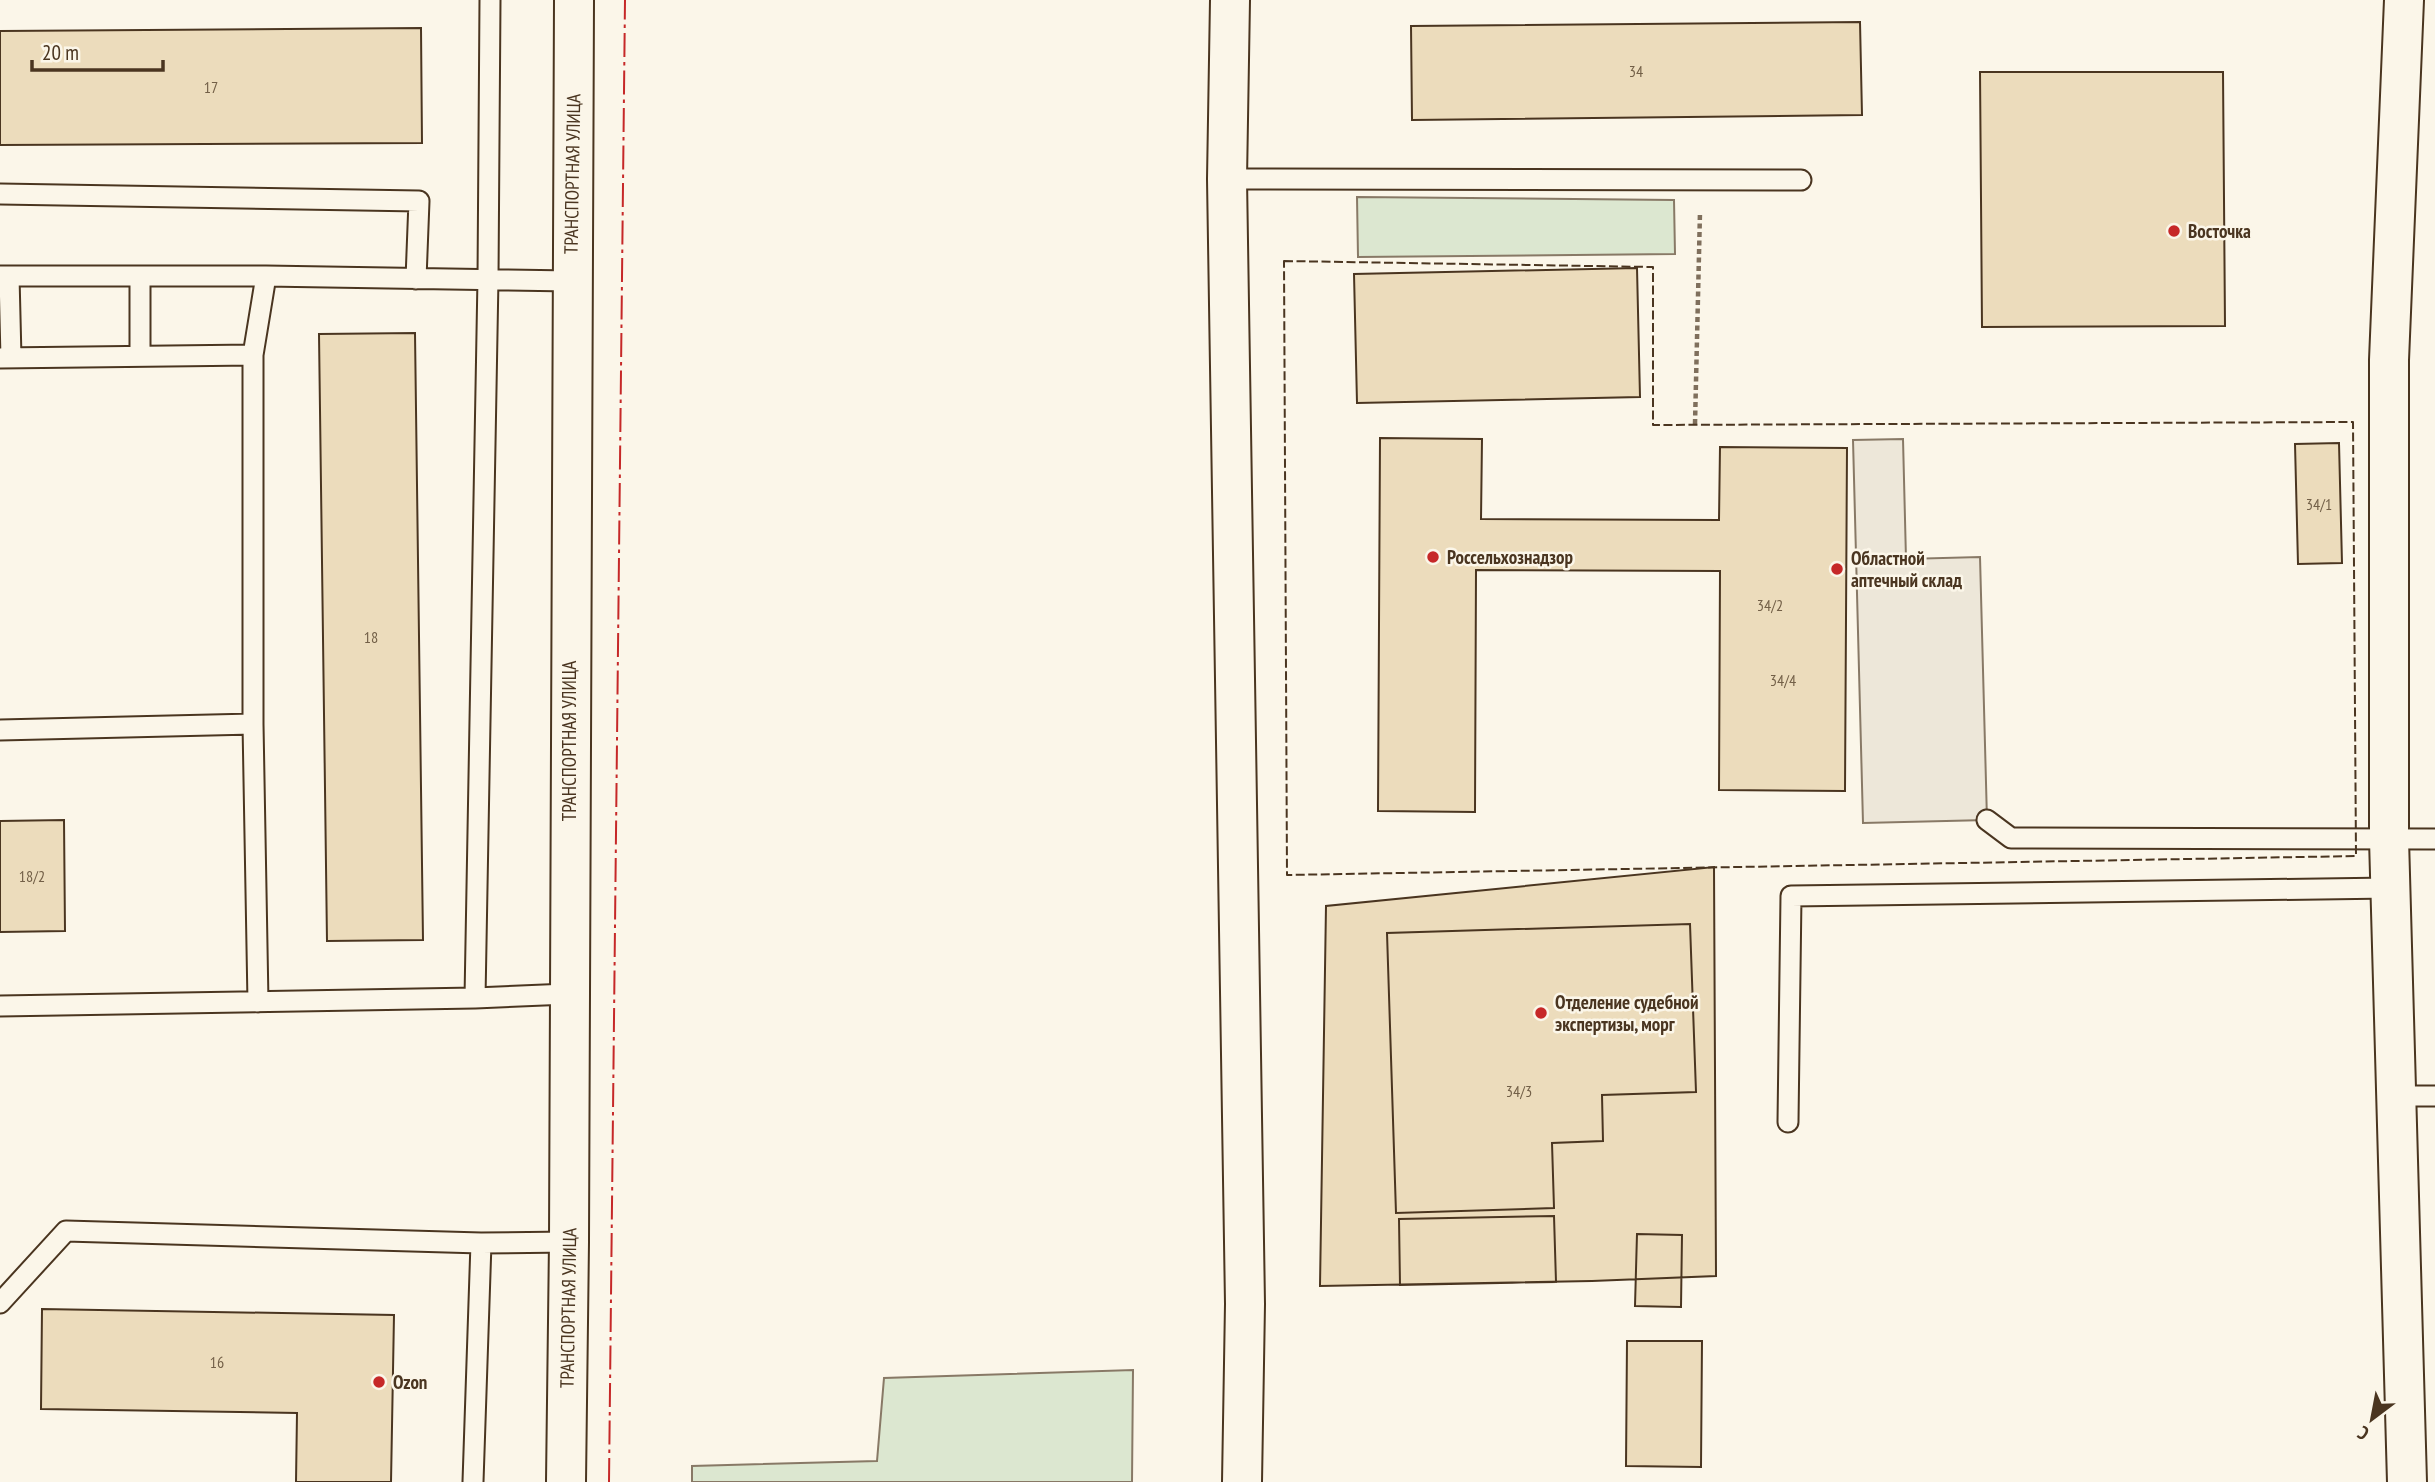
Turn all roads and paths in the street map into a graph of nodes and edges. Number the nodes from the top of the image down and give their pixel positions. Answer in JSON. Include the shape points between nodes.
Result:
{"nodes":[{"id":1,"x":490,"y":0,"type":"edge"},
{"id":2,"x":574,"y":0,"type":"edge"},
{"id":3,"x":1230,"y":0,"type":"edge"},
{"id":4,"x":2404,"y":0,"type":"edge"},
{"id":5,"x":1227,"y":179,"type":"junction"},
{"id":6,"x":1700,"y":179,"type":"junction"},
{"id":7,"x":1801,"y":180,"type":"dead end"},
{"id":8,"x":0,"y":194,"type":"edge"},
{"id":9,"x":5,"y":276,"type":"edge"},
{"id":10,"x":140,"y":276,"type":"junction"},
{"id":11,"x":266,"y":276,"type":"junction"},
{"id":12,"x":488,"y":278,"type":"junction"},
{"id":13,"x":416,"y":279,"type":"junction"},
{"id":14,"x":571,"y":281,"type":"junction"},
{"id":15,"x":140,"y":355,"type":"junction"},
{"id":16,"x":253,"y":355,"type":"junction"},
{"id":17,"x":6,"y":358,"type":"edge"},
{"id":18,"x":1695,"y":424,"type":"dead end"},
{"id":19,"x":253,"y":724,"type":"junction"},
{"id":20,"x":0,"y":730,"type":"edge"},
{"id":21,"x":1987,"y":820,"type":"dead end"},
{"id":22,"x":2389,"y":839,"type":"junction"},
{"id":23,"x":2435,"y":839,"type":"edge"},
{"id":24,"x":2390,"y":888,"type":"junction"},
{"id":25,"x":568,"y":994,"type":"junction"},
{"id":26,"x":475,"y":998,"type":"junction"},
{"id":27,"x":258,"y":1002,"type":"junction"},
{"id":28,"x":0,"y":1006,"type":"edge"},
{"id":29,"x":2395,"y":1096,"type":"junction"},
{"id":30,"x":2435,"y":1096,"type":"edge"},
{"id":31,"x":1788,"y":1122,"type":"dead end"},
{"id":32,"x":481,"y":1242,"type":"junction"},
{"id":33,"x":569,"y":1242,"type":"junction"},
{"id":34,"x":0,"y":1303,"type":"edge"},
{"id":35,"x":473,"y":1482,"type":"edge"},
{"id":36,"x":566,"y":1482,"type":"edge"},
{"id":37,"x":1242,"y":1482,"type":"edge"},
{"id":38,"x":2407,"y":1482,"type":"edge"}],
"edges":[{"from":1,"to":12,"type":"lane"},
{"from":2,"to":14,"type":"street","name":"ТРАНСПОРТНАЯ УЛИЦА"},
{"from":3,"to":5,"type":"street"},
{"from":4,"to":22,"type":"street","via":[[2389,360]]},
{"from":5,"to":6,"type":"lane"},
{"from":5,"to":37,"type":"street","via":[[1245,1304]]},
{"from":6,"to":7,"type":"lane"},
{"from":6,"to":18,"type":"path"},
{"from":8,"to":13,"type":"lane","via":[[419,201]]},
{"from":9,"to":10,"type":"lane"},
{"from":9,"to":17,"type":"lane"},
{"from":10,"to":11,"type":"lane"},
{"from":10,"to":15,"type":"lane"},
{"from":11,"to":13,"type":"lane"},
{"from":11,"to":16,"type":"lane"},
{"from":12,"to":13,"type":"lane"},
{"from":12,"to":14,"type":"lane"},
{"from":12,"to":26,"type":"lane"},
{"from":14,"to":25,"type":"street","name":"ТРАНСПОРТНАЯ УЛИЦА"},
{"from":15,"to":16,"type":"lane"},
{"from":15,"to":17,"type":"lane"},
{"from":16,"to":19,"type":"lane"},
{"from":19,"to":20,"type":"lane"},
{"from":19,"to":27,"type":"lane"},
{"from":21,"to":22,"type":"lane","via":[[2011,838]]},
{"from":22,"to":23,"type":"lane"},
{"from":22,"to":24,"type":"street"},
{"from":24,"to":29,"type":"street"},
{"from":24,"to":31,"type":"lane","via":[[1791,896]]},
{"from":25,"to":26,"type":"lane"},
{"from":25,"to":33,"type":"street","name":"ТРАНСПОРТНАЯ УЛИЦА"},
{"from":26,"to":27,"type":"lane"},
{"from":27,"to":28,"type":"lane"},
{"from":29,"to":30,"type":"lane"},
{"from":29,"to":38,"type":"street"},
{"from":32,"to":33,"type":"lane"},
{"from":32,"to":34,"type":"lane","via":[[66,1231]]},
{"from":32,"to":35,"type":"lane"},
{"from":33,"to":36,"type":"street","name":"ТРАНСПОРТНАЯ УЛИЦА"}]}
